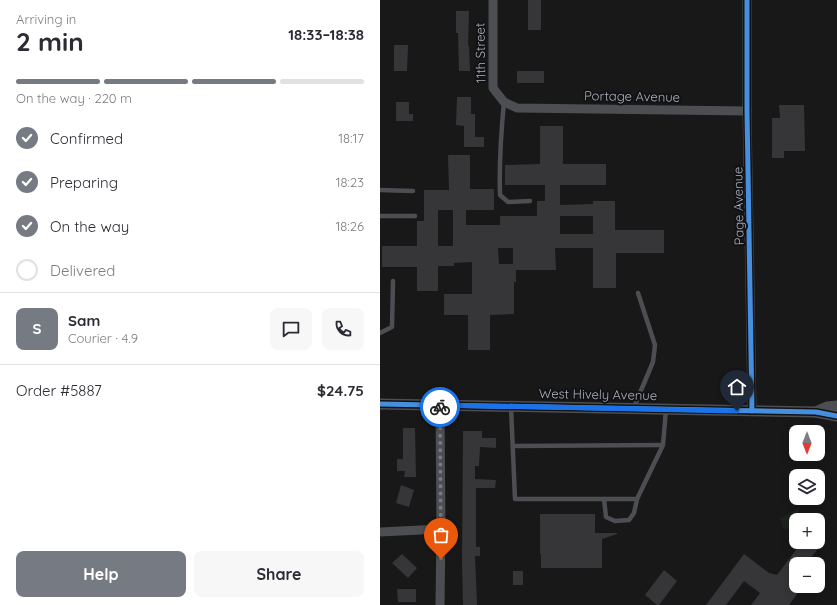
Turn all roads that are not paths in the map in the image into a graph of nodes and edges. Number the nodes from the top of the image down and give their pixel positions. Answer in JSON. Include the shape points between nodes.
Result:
{"nodes":[{"id":1,"x":493,"y":0,"type":"edge"},
{"id":2,"x":747,"y":0,"type":"edge"},
{"id":3,"x":504,"y":102,"type":"junction"},
{"id":4,"x":748,"y":111,"type":"junction"},
{"id":5,"x":380,"y":190,"type":"edge"},
{"id":6,"x":413,"y":191,"type":"dead end"},
{"id":7,"x":530,"y":201,"type":"dead end"},
{"id":8,"x":380,"y":216,"type":"edge"},
{"id":9,"x":415,"y":216,"type":"dead end"},
{"id":10,"x":393,"y":281,"type":"dead end"},
{"id":11,"x":638,"y":293,"type":"dead end"},
{"id":12,"x":380,"y":333,"type":"edge"},
{"id":13,"x":380,"y":404,"type":"edge"},
{"id":14,"x":440,"y":405,"type":"junction"},
{"id":15,"x":512,"y":406,"type":"junction"},
{"id":16,"x":837,"y":406,"type":"edge"},
{"id":17,"x":633,"y":409,"type":"junction"},
{"id":18,"x":666,"y":409,"type":"junction"},
{"id":19,"x":752,"y":411,"type":"junction"},
{"id":20,"x":816,"y":412,"type":"junction"},
{"id":21,"x":837,"y":416,"type":"edge"},
{"id":22,"x":663,"y":445,"type":"junction"},
{"id":23,"x":513,"y":446,"type":"junction"},
{"id":24,"x":604,"y":499,"type":"junction"},
{"id":25,"x":637,"y":499,"type":"junction"},
{"id":26,"x":441,"y":529,"type":"junction"},
{"id":27,"x":380,"y":532,"type":"edge"},
{"id":28,"x":440,"y":605,"type":"edge"}],
"edges":[{"from":1,"to":3,"type":"street","name":"11th Street","via":[[493,88]]},
{"from":2,"to":4,"type":"street","name":"Page Avenue"},
{"from":3,"to":4,"type":"street","name":"Portage Avenue","via":[[517,108]]},
{"from":3,"to":7,"type":"lane","via":[[500,195],[508,202]]},
{"from":4,"to":19,"type":"street","name":"Page Avenue"},
{"from":5,"to":6,"type":"lane"},
{"from":8,"to":9,"type":"lane"},
{"from":10,"to":12,"type":"lane","via":[[392,327]]},
{"from":11,"to":17,"type":"lane","via":[[655,345],[653,362]]},
{"from":13,"to":14,"type":"street","name":"West Hively Avenue"},
{"from":14,"to":15,"type":"street","name":"West Hively Avenue"},
{"from":14,"to":26,"type":"street"},
{"from":15,"to":17,"type":"street","name":"West Hively Avenue"},
{"from":15,"to":23,"type":"lane"},
{"from":16,"to":20,"type":"street"},
{"from":17,"to":18,"type":"street","name":"West Hively Avenue"},
{"from":18,"to":19,"type":"street","name":"West Hively Avenue"},
{"from":18,"to":22,"type":"lane"},
{"from":19,"to":20,"type":"street","name":"West Hively Avenue"},
{"from":20,"to":21,"type":"street"},
{"from":22,"to":23,"type":"lane"},
{"from":22,"to":25,"type":"lane"},
{"from":23,"to":24,"type":"lane","via":[[515,500]]},
{"from":24,"to":25,"type":"lane"},
{"from":24,"to":25,"type":"lane","via":[[606,516],[615,522],[629,520],[634,513]]},
{"from":26,"to":27,"type":"street"},
{"from":26,"to":28,"type":"street"}]}
